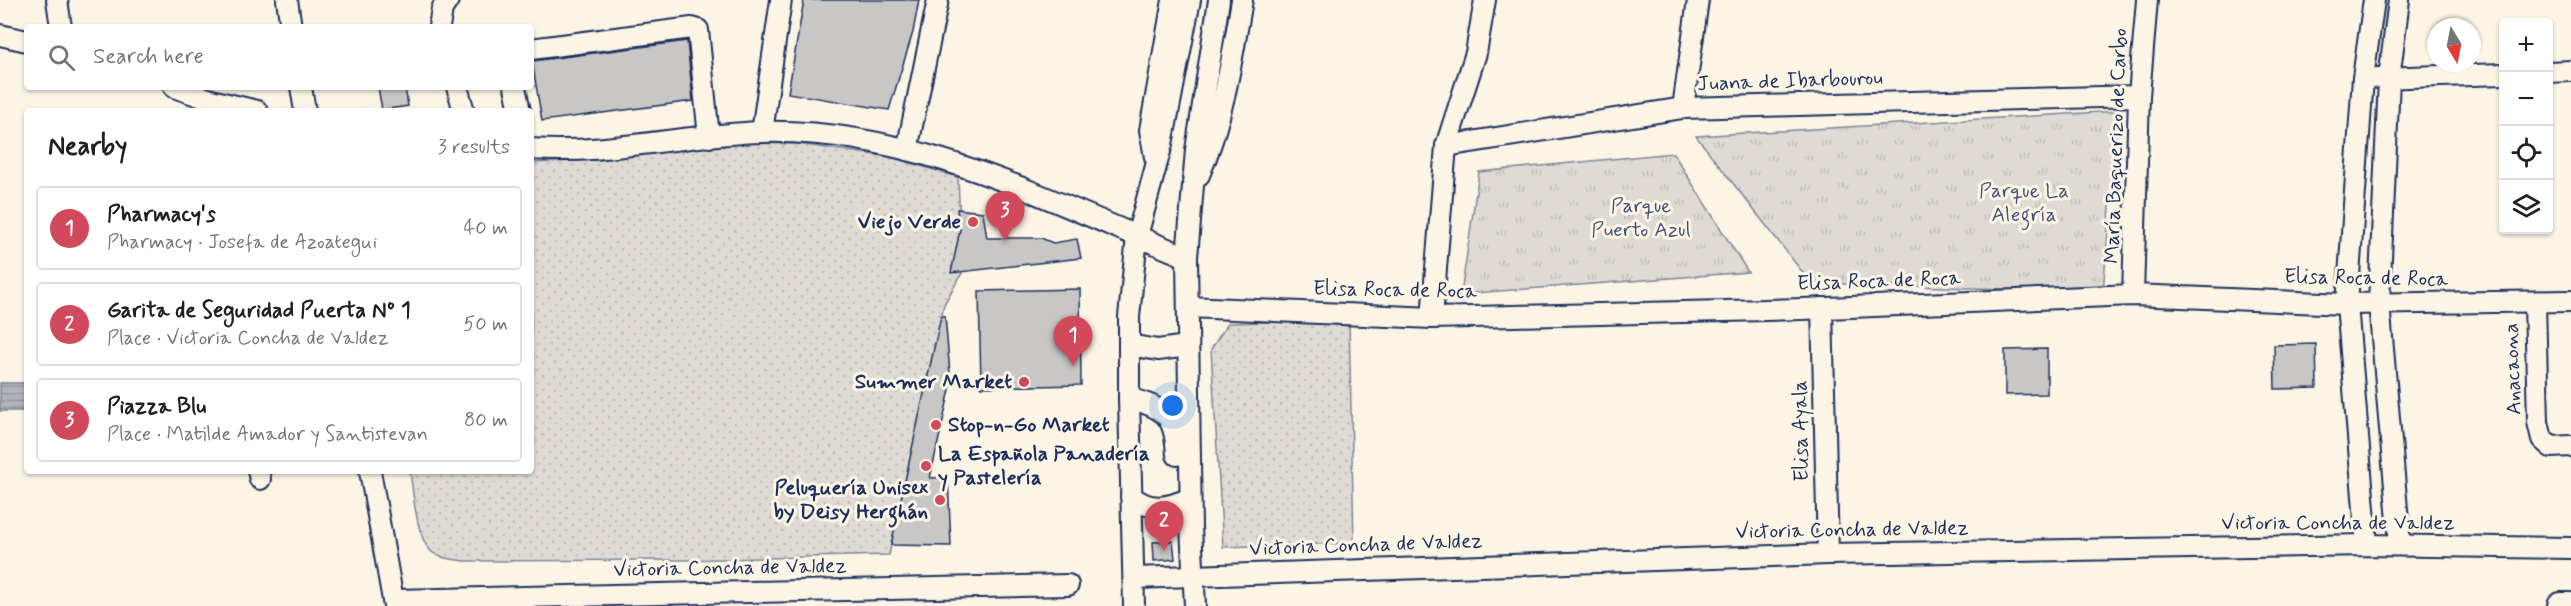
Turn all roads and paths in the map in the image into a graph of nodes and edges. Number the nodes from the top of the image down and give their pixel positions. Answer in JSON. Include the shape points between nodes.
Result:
{"nodes":[{"id":1,"x":57,"y":0,"type":"edge"},
{"id":2,"x":287,"y":0,"type":"edge"},
{"id":3,"x":448,"y":0,"type":"edge"},
{"id":4,"x":781,"y":0,"type":"edge"},
{"id":5,"x":938,"y":0,"type":"edge"},
{"id":6,"x":1173,"y":0,"type":"edge"},
{"id":7,"x":1190,"y":0,"type":"edge"},
{"id":8,"x":1219,"y":0,"type":"edge"},
{"id":9,"x":1242,"y":0,"type":"edge"},
{"id":10,"x":1485,"y":0,"type":"edge"},
{"id":11,"x":1698,"y":0,"type":"edge"},
{"id":12,"x":2147,"y":0,"type":"edge"},
{"id":13,"x":2374,"y":0,"type":"edge"},
{"id":14,"x":2399,"y":0,"type":"edge"},
{"id":15,"x":61,"y":24,"type":"edge"},
{"id":16,"x":291,"y":24,"type":"edge"},
{"id":17,"x":440,"y":24,"type":"edge"},
{"id":18,"x":0,"y":36,"type":"edge"},
{"id":19,"x":24,"y":40,"type":"edge"},
{"id":20,"x":534,"y":49,"type":"edge"},
{"id":21,"x":2571,"y":71,"type":"edge"},
{"id":22,"x":2553,"y":72,"type":"edge"},
{"id":23,"x":2499,"y":74,"type":"edge"},
{"id":24,"x":2363,"y":78,"type":"junction"},
{"id":25,"x":2389,"y":79,"type":"junction"},
{"id":26,"x":180,"y":90,"type":"edge"},
{"id":27,"x":302,"y":90,"type":"edge"},
{"id":28,"x":458,"y":90,"type":"edge"},
{"id":29,"x":516,"y":90,"type":"edge"},
{"id":30,"x":2139,"y":96,"type":"junction"},
{"id":31,"x":211,"y":106,"type":"edge"},
{"id":32,"x":229,"y":108,"type":"edge"},
{"id":33,"x":304,"y":108,"type":"edge"},
{"id":34,"x":463,"y":108,"type":"edge"},
{"id":35,"x":519,"y":108,"type":"edge"},
{"id":36,"x":1683,"y":108,"type":"junction"},
{"id":37,"x":762,"y":132,"type":"junction"},
{"id":38,"x":709,"y":137,"type":"junction"},
{"id":39,"x":1446,"y":146,"type":"junction"},
{"id":40,"x":534,"y":149,"type":"edge"},
{"id":41,"x":907,"y":150,"type":"junction"},
{"id":42,"x":1156,"y":166,"type":"junction"},
{"id":43,"x":1192,"y":192,"type":"junction"},
{"id":44,"x":1137,"y":237,"type":"junction"},
{"id":45,"x":1187,"y":257,"type":"junction"},
{"id":46,"x":2133,"y":295,"type":"junction"},
{"id":47,"x":2571,"y":301,"type":"edge"},
{"id":48,"x":2535,"y":302,"type":"junction"},
{"id":49,"x":2379,"y":303,"type":"junction"},
{"id":50,"x":2347,"y":304,"type":"junction"},
{"id":51,"x":1188,"y":307,"type":"junction"},
{"id":52,"x":1822,"y":308,"type":"junction"},
{"id":53,"x":1432,"y":318,"type":"junction"},
{"id":54,"x":1129,"y":345,"type":"junction"},
{"id":55,"x":1187,"y":346,"type":"junction"},
{"id":56,"x":1129,"y":398,"type":"junction"},
{"id":57,"x":2571,"y":446,"type":"edge"},
{"id":58,"x":371,"y":474,"type":"edge"},
{"id":59,"x":1190,"y":493,"type":"junction"},
{"id":60,"x":1131,"y":496,"type":"junction"},
{"id":61,"x":2400,"y":544,"type":"junction"},
{"id":62,"x":2367,"y":545,"type":"junction"},
{"id":63,"x":2571,"y":548,"type":"edge"},
{"id":64,"x":1828,"y":554,"type":"junction"},
{"id":65,"x":1192,"y":575,"type":"junction"},
{"id":66,"x":1134,"y":578,"type":"junction"},
{"id":67,"x":1068,"y":585,"type":"dead end"},
{"id":68,"x":393,"y":603,"type":"edge"},
{"id":69,"x":1134,"y":606,"type":"edge"},
{"id":70,"x":1196,"y":606,"type":"edge"},
{"id":71,"x":2561,"y":606,"type":"edge"},
{"id":72,"x":2571,"y":606,"type":"edge"}],
"edges":[{"from":1,"to":15,"type":"street"},
{"from":2,"to":16,"type":"street"},
{"from":3,"to":17,"type":"street"},
{"from":4,"to":37,"type":"street"},
{"from":5,"to":41,"type":"street"},
{"from":6,"to":42,"type":"street","via":[[1150,130]]},
{"from":7,"to":42,"type":"street"},
{"from":8,"to":43,"type":"street"},
{"from":9,"to":43,"type":"street","via":[[1210,149]]},
{"from":10,"to":39,"type":"street","via":[[1476,53]]},
{"from":11,"to":36,"type":"street"},
{"from":12,"to":30,"type":"street","name":"María Baquerizo de Carbo"},
{"from":13,"to":24,"type":"street"},
{"from":14,"to":25,"type":"street"},
{"from":18,"to":19,"type":"street"},
{"from":20,"to":38,"type":"street","via":[[698,30]]},
{"from":21,"to":22,"type":"street"},
{"from":23,"to":25,"type":"street"},
{"from":24,"to":25,"type":"street"},
{"from":24,"to":50,"type":"street"},
{"from":25,"to":49,"type":"street"},
{"from":26,"to":31,"type":"street"},
{"from":27,"to":33,"type":"street"},
{"from":28,"to":34,"type":"street"},
{"from":29,"to":35,"type":"street"},
{"from":30,"to":36,"type":"street","name":"Juana de Ibarbourou"},
{"from":30,"to":46,"type":"street","name":"María Baquerizo de Carbo"},
{"from":31,"to":32,"type":"street"},
{"from":36,"to":39,"type":"street","name":"Juana de Ibarbourou"},
{"from":37,"to":38,"type":"street"},
{"from":37,"to":41,"type":"street","via":[[841,137]]},
{"from":38,"to":40,"type":"street","via":[[575,150]]},
{"from":39,"to":53,"type":"street"},
{"from":41,"to":44,"type":"street","via":[[944,159],[1071,206]]},
{"from":42,"to":44,"type":"street"},
{"from":43,"to":45,"type":"street"},
{"from":44,"to":45,"type":"street"},
{"from":44,"to":54,"type":"street"},
{"from":45,"to":51,"type":"street"},
{"from":46,"to":50,"type":"street","name":"Elisa Roca de Roca"},
{"from":46,"to":52,"type":"street","name":"Elisa Roca de Roca"},
{"from":47,"to":48,"type":"street","name":"Elisa Roca de Roca"},
{"from":48,"to":49,"type":"street","name":"Elisa Roca de Roca"},
{"from":48,"to":57,"type":"street","name":"Anacaona","via":[[2538,422],[2542,439],[2551,447]]},
{"from":49,"to":50,"type":"street","name":"Elisa Roca de Roca"},
{"from":49,"to":61,"type":"street"},
{"from":50,"to":62,"type":"street"},
{"from":51,"to":53,"type":"street","name":"Elisa Roca de Roca"},
{"from":51,"to":55,"type":"street"},
{"from":52,"to":53,"type":"street","name":"Elisa Roca de Roca"},
{"from":52,"to":64,"type":"street","name":"Elisa Ayala"},
{"from":54,"to":55,"type":"street","via":[[1158,350]]},
{"from":54,"to":56,"type":"street"},
{"from":55,"to":59,"type":"street"},
{"from":56,"to":59,"type":"street","via":[[1172,421],[1177,434],[1178,474]]},
{"from":56,"to":60,"type":"street"},
{"from":58,"to":68,"type":"street"},
{"from":59,"to":60,"type":"street","via":[[1174,505],[1158,508],[1141,504]]},
{"from":59,"to":65,"type":"street"},
{"from":60,"to":66,"type":"street"},
{"from":61,"to":62,"type":"street","name":"Victoria Concha de Valdez"},
{"from":61,"to":63,"type":"street","name":"Victoria Concha de Valdez"},
{"from":62,"to":64,"type":"street","name":"Victoria Concha de Valdez"},
{"from":64,"to":65,"type":"street","name":"Victoria Concha de Valdez"},
{"from":65,"to":66,"type":"street","name":"Victoria Concha de Valdez"},
{"from":65,"to":70,"type":"street"},
{"from":66,"to":69,"type":"street"},
{"from":67,"to":68,"type":"street","name":"Victoria Concha de Valdez"},
{"from":71,"to":72,"type":"street"}]}
